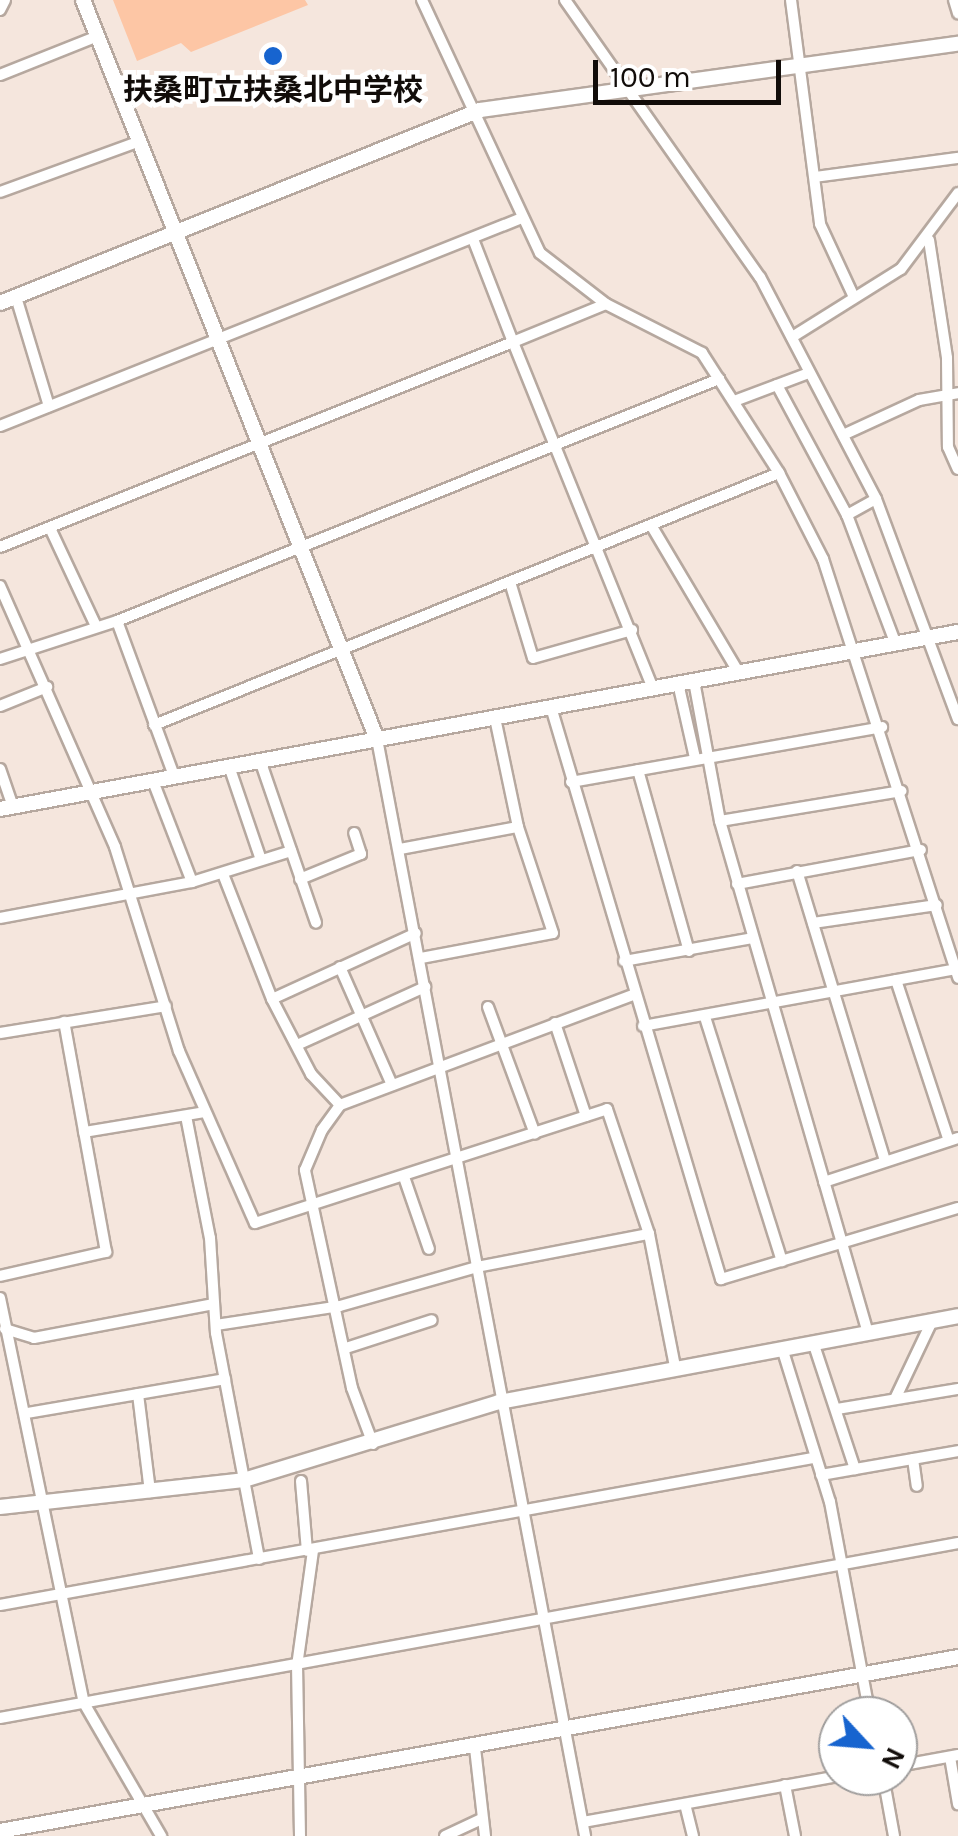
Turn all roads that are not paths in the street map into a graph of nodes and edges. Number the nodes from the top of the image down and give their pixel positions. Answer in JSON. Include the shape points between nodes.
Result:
{"nodes":[{"id":1,"x":4,"y":0,"type":"edge"},
{"id":2,"x":84,"y":0,"type":"edge"},
{"id":3,"x":422,"y":0,"type":"edge"},
{"id":4,"x":565,"y":0,"type":"edge"},
{"id":5,"x":790,"y":0,"type":"edge"},
{"id":6,"x":954,"y":0,"type":"edge"},
{"id":7,"x":0,"y":10,"type":"edge"},
{"id":8,"x":958,"y":13,"type":"edge"},
{"id":9,"x":98,"y":36,"type":"junction"},
{"id":10,"x":958,"y":44,"type":"edge"},
{"id":11,"x":800,"y":65,"type":"junction"},
{"id":12,"x":0,"y":75,"type":"edge"},
{"id":13,"x":627,"y":88,"type":"junction"},
{"id":14,"x":480,"y":110,"type":"junction"},
{"id":15,"x":140,"y":142,"type":"junction"},
{"id":16,"x":958,"y":158,"type":"edge"},
{"id":17,"x":815,"y":177,"type":"junction"},
{"id":18,"x":0,"y":192,"type":"edge"},
{"id":19,"x":958,"y":193,"type":"edge"},
{"id":20,"x":522,"y":218,"type":"junction"},
{"id":21,"x":176,"y":231,"type":"junction"},
{"id":22,"x":473,"y":240,"type":"junction"},
{"id":23,"x":929,"y":240,"type":"junction"},
{"id":24,"x":853,"y":295,"type":"junction"},
{"id":25,"x":16,"y":297,"type":"junction"},
{"id":26,"x":0,"y":303,"type":"edge"},
{"id":27,"x":606,"y":304,"type":"junction"},
{"id":28,"x":792,"y":337,"type":"junction"},
{"id":29,"x":219,"y":338,"type":"junction"},
{"id":30,"x":514,"y":342,"type":"junction"},
{"id":31,"x":809,"y":373,"type":"junction"},
{"id":32,"x":719,"y":378,"type":"junction"},
{"id":33,"x":777,"y":385,"type":"junction"},
{"id":34,"x":954,"y":394,"type":"edge"},
{"id":35,"x":737,"y":400,"type":"junction"},
{"id":36,"x":49,"y":406,"type":"junction"},
{"id":37,"x":0,"y":426,"type":"edge"},
{"id":38,"x":843,"y":435,"type":"junction"},
{"id":39,"x":260,"y":440,"type":"junction"},
{"id":40,"x":556,"y":444,"type":"junction"},
{"id":41,"x":958,"y":469,"type":"edge"},
{"id":42,"x":779,"y":474,"type":"junction"},
{"id":43,"x":876,"y":498,"type":"junction"},
{"id":44,"x":847,"y":515,"type":"junction"},
{"id":45,"x":650,"y":525,"type":"junction"},
{"id":46,"x":50,"y":528,"type":"junction"},
{"id":47,"x":302,"y":544,"type":"junction"},
{"id":48,"x":598,"y":546,"type":"junction"},
{"id":49,"x":0,"y":547,"type":"edge"},
{"id":50,"x":510,"y":582,"type":"junction"},
{"id":51,"x":0,"y":586,"type":"edge"},
{"id":52,"x":117,"y":621,"type":"junction"},
{"id":53,"x":96,"y":624,"type":"junction"},
{"id":54,"x":632,"y":630,"type":"junction"},
{"id":55,"x":958,"y":632,"type":"edge"},
{"id":56,"x":927,"y":638,"type":"junction"},
{"id":57,"x":896,"y":642,"type":"junction"},
{"id":58,"x":30,"y":649,"type":"junction"},
{"id":59,"x":342,"y":649,"type":"junction"},
{"id":60,"x":856,"y":651,"type":"junction"},
{"id":61,"x":0,"y":659,"type":"edge"},
{"id":62,"x":739,"y":673,"type":"junction"},
{"id":63,"x":694,"y":681,"type":"junction"},
{"id":64,"x":678,"y":683,"type":"junction"},
{"id":65,"x":47,"y":687,"type":"junction"},
{"id":66,"x":654,"y":688,"type":"junction"},
{"id":67,"x":0,"y":706,"type":"edge"},
{"id":68,"x":551,"y":707,"type":"junction"},
{"id":69,"x":494,"y":718,"type":"junction"},
{"id":70,"x":958,"y":720,"type":"edge"},
{"id":71,"x":154,"y":725,"type":"junction"},
{"id":72,"x":882,"y":727,"type":"junction"},
{"id":73,"x":377,"y":739,"type":"junction"},
{"id":74,"x":709,"y":756,"type":"junction"},
{"id":75,"x":695,"y":758,"type":"junction"},
{"id":76,"x":260,"y":760,"type":"junction"},
{"id":77,"x":229,"y":766,"type":"junction"},
{"id":78,"x":0,"y":769,"type":"edge"},
{"id":79,"x":638,"y":770,"type":"junction"},
{"id":80,"x":174,"y":776,"type":"junction"},
{"id":81,"x":153,"y":781,"type":"junction"},
{"id":82,"x":571,"y":782,"type":"junction"},
{"id":83,"x":902,"y":790,"type":"junction"},
{"id":84,"x":90,"y":792,"type":"junction"},
{"id":85,"x":6,"y":808,"type":"edge"},
{"id":86,"x":720,"y":821,"type":"junction"},
{"id":87,"x":518,"y":827,"type":"junction"},
{"id":88,"x":354,"y":833,"type":"dead end"},
{"id":89,"x":400,"y":849,"type":"junction"},
{"id":90,"x":921,"y":850,"type":"junction"},
{"id":91,"x":291,"y":851,"type":"junction"},
{"id":92,"x":261,"y":860,"type":"junction"},
{"id":93,"x":797,"y":872,"type":"junction"},
{"id":94,"x":223,"y":874,"type":"junction"},
{"id":95,"x":300,"y":879,"type":"junction"},
{"id":96,"x":192,"y":882,"type":"junction"},
{"id":97,"x":737,"y":884,"type":"junction"},
{"id":98,"x":136,"y":898,"type":"junction"},
{"id":99,"x":936,"y":905,"type":"junction"},
{"id":100,"x":0,"y":918,"type":"edge"},
{"id":101,"x":316,"y":923,"type":"dead end"},
{"id":102,"x":813,"y":924,"type":"junction"},
{"id":103,"x":416,"y":933,"type":"junction"},
{"id":104,"x":753,"y":938,"type":"junction"},
{"id":105,"x":689,"y":952,"type":"junction"},
{"id":106,"x":421,"y":958,"type":"junction"},
{"id":107,"x":624,"y":961,"type":"junction"},
{"id":108,"x":340,"y":967,"type":"junction"},
{"id":109,"x":957,"y":972,"type":"edge"},
{"id":110,"x":896,"y":980,"type":"junction"},
{"id":111,"x":426,"y":987,"type":"junction"},
{"id":112,"x":833,"y":988,"type":"junction"},
{"id":113,"x":632,"y":995,"type":"junction"},
{"id":114,"x":272,"y":999,"type":"junction"},
{"id":115,"x":772,"y":1002,"type":"junction"},
{"id":116,"x":166,"y":1006,"type":"junction"},
{"id":117,"x":488,"y":1007,"type":"dead end"},
{"id":118,"x":361,"y":1016,"type":"junction"},
{"id":119,"x":706,"y":1017,"type":"junction"},
{"id":120,"x":64,"y":1022,"type":"junction"},
{"id":121,"x":555,"y":1023,"type":"junction"},
{"id":122,"x":643,"y":1026,"type":"junction"},
{"id":123,"x":0,"y":1033,"type":"edge"},
{"id":124,"x":503,"y":1044,"type":"junction"},
{"id":125,"x":297,"y":1045,"type":"junction"},
{"id":126,"x":440,"y":1067,"type":"junction"},
{"id":127,"x":392,"y":1085,"type":"junction"},
{"id":128,"x":340,"y":1104,"type":"junction"},
{"id":129,"x":205,"y":1112,"type":"junction"},
{"id":130,"x":186,"y":1116,"type":"junction"},
{"id":131,"x":586,"y":1116,"type":"junction"},
{"id":132,"x":84,"y":1132,"type":"junction"},
{"id":133,"x":535,"y":1134,"type":"junction"},
{"id":134,"x":954,"y":1139,"type":"edge"},
{"id":135,"x":885,"y":1160,"type":"junction"},
{"id":136,"x":458,"y":1161,"type":"junction"},
{"id":137,"x":404,"y":1177,"type":"junction"},
{"id":138,"x":824,"y":1182,"type":"junction"},
{"id":139,"x":314,"y":1205,"type":"junction"},
{"id":140,"x":958,"y":1208,"type":"edge"},
{"id":141,"x":649,"y":1234,"type":"junction"},
{"id":142,"x":842,"y":1240,"type":"junction"},
{"id":143,"x":429,"y":1249,"type":"dead end"},
{"id":144,"x":782,"y":1262,"type":"junction"},
{"id":145,"x":478,"y":1266,"type":"junction"},
{"id":146,"x":0,"y":1276,"type":"edge"},
{"id":147,"x":0,"y":1298,"type":"edge"},
{"id":148,"x":214,"y":1304,"type":"junction"},
{"id":149,"x":340,"y":1306,"type":"junction"},
{"id":150,"x":958,"y":1316,"type":"edge"},
{"id":151,"x":432,"y":1320,"type":"dead end"},
{"id":152,"x":932,"y":1321,"type":"junction"},
{"id":153,"x":3,"y":1325,"type":"edge"},
{"id":154,"x":216,"y":1326,"type":"junction"},
{"id":155,"x":868,"y":1333,"type":"junction"},
{"id":156,"x":813,"y":1342,"type":"junction"},
{"id":157,"x":346,"y":1348,"type":"junction"},
{"id":158,"x":782,"y":1348,"type":"junction"},
{"id":159,"x":675,"y":1366,"type":"junction"},
{"id":160,"x":225,"y":1379,"type":"junction"},
{"id":161,"x":958,"y":1389,"type":"edge"},
{"id":162,"x":138,"y":1394,"type":"junction"},
{"id":163,"x":895,"y":1399,"type":"junction"},
{"id":164,"x":499,"y":1402,"type":"junction"},
{"id":165,"x":837,"y":1408,"type":"junction"},
{"id":166,"x":27,"y":1413,"type":"junction"},
{"id":167,"x":373,"y":1444,"type":"junction"},
{"id":168,"x":958,"y":1451,"type":"edge"},
{"id":169,"x":813,"y":1458,"type":"junction"},
{"id":170,"x":912,"y":1459,"type":"junction"},
{"id":171,"x":855,"y":1469,"type":"junction"},
{"id":172,"x":821,"y":1475,"type":"junction"},
{"id":173,"x":244,"y":1480,"type":"junction"},
{"id":174,"x":301,"y":1481,"type":"dead end"},
{"id":175,"x":917,"y":1486,"type":"dead end"},
{"id":176,"x":150,"y":1492,"type":"junction"},
{"id":177,"x":42,"y":1504,"type":"junction"},
{"id":178,"x":0,"y":1507,"type":"edge"},
{"id":179,"x":520,"y":1512,"type":"junction"},
{"id":180,"x":958,"y":1544,"type":"edge"},
{"id":181,"x":310,"y":1551,"type":"junction"},
{"id":182,"x":259,"y":1559,"type":"junction"},
{"id":183,"x":842,"y":1566,"type":"junction"},
{"id":184,"x":62,"y":1595,"type":"junction"},
{"id":185,"x":0,"y":1605,"type":"edge"},
{"id":186,"x":540,"y":1620,"type":"junction"},
{"id":187,"x":958,"y":1656,"type":"edge"},
{"id":188,"x":297,"y":1666,"type":"junction"},
{"id":189,"x":862,"y":1675,"type":"junction"},
{"id":190,"x":866,"y":1696,"type":"edge"},
{"id":191,"x":84,"y":1703,"type":"junction"},
{"id":192,"x":0,"y":1718,"type":"edge"},
{"id":193,"x":561,"y":1732,"type":"junction"},
{"id":194,"x":475,"y":1748,"type":"junction"},
{"id":195,"x":954,"y":1756,"type":"edge"},
{"id":196,"x":918,"y":1762,"type":"edge"},
{"id":197,"x":818,"y":1779,"type":"edge"},
{"id":198,"x":299,"y":1782,"type":"junction"},
{"id":199,"x":785,"y":1785,"type":"junction"},
{"id":200,"x":887,"y":1796,"type":"edge"},
{"id":201,"x":142,"y":1804,"type":"junction"},
{"id":202,"x":685,"y":1804,"type":"junction"},
{"id":203,"x":958,"y":1804,"type":"edge"},
{"id":204,"x":481,"y":1819,"type":"junction"},
{"id":205,"x":584,"y":1822,"type":"junction"},
{"id":206,"x":55,"y":1829,"type":"edge"},
{"id":207,"x":0,"y":1832,"type":"edge"},
{"id":208,"x":161,"y":1836,"type":"edge"},
{"id":209,"x":300,"y":1836,"type":"edge"},
{"id":210,"x":445,"y":1836,"type":"edge"},
{"id":211,"x":485,"y":1836,"type":"edge"},
{"id":212,"x":585,"y":1836,"type":"edge"},
{"id":213,"x":692,"y":1836,"type":"edge"},
{"id":214,"x":795,"y":1836,"type":"edge"},
{"id":215,"x":894,"y":1836,"type":"edge"}],
"edges":[{"from":1,"to":7,"type":"street"},
{"from":2,"to":9,"type":"street"},
{"from":3,"to":14,"type":"street"},
{"from":4,"to":13,"type":"street"},
{"from":5,"to":11,"type":"street"},
{"from":6,"to":8,"type":"street"},
{"from":9,"to":12,"type":"street"},
{"from":9,"to":15,"type":"street"},
{"from":10,"to":11,"type":"street"},
{"from":11,"to":13,"type":"street"},
{"from":11,"to":17,"type":"street"},
{"from":13,"to":14,"type":"street"},
{"from":13,"to":28,"type":"street","via":[[760,277]]},
{"from":14,"to":20,"type":"street"},
{"from":14,"to":21,"type":"street"},
{"from":15,"to":18,"type":"street"},
{"from":15,"to":21,"type":"street"},
{"from":16,"to":17,"type":"street"},
{"from":17,"to":24,"type":"street","via":[[830,258]]},
{"from":19,"to":23,"type":"street"},
{"from":20,"to":22,"type":"street"},
{"from":20,"to":27,"type":"street","via":[[552,268]]},
{"from":21,"to":25,"type":"street"},
{"from":21,"to":29,"type":"street"},
{"from":22,"to":29,"type":"street"},
{"from":22,"to":30,"type":"street"},
{"from":23,"to":24,"type":"street","via":[[901,268]]},
{"from":23,"to":34,"type":"street"},
{"from":24,"to":28,"type":"street"},
{"from":25,"to":26,"type":"street"},
{"from":25,"to":36,"type":"street"},
{"from":27,"to":30,"type":"street"},
{"from":27,"to":32,"type":"street","via":[[682,340]]},
{"from":28,"to":31,"type":"street"},
{"from":29,"to":36,"type":"street"},
{"from":29,"to":39,"type":"street"},
{"from":30,"to":39,"type":"street"},
{"from":30,"to":40,"type":"street"},
{"from":31,"to":33,"type":"street"},
{"from":31,"to":38,"type":"street"},
{"from":32,"to":35,"type":"street"},
{"from":32,"to":40,"type":"street"},
{"from":33,"to":35,"type":"street"},
{"from":33,"to":44,"type":"street"},
{"from":34,"to":38,"type":"street","via":[[919,400]]},
{"from":34,"to":41,"type":"street","via":[[948,447]]},
{"from":35,"to":42,"type":"street"},
{"from":36,"to":37,"type":"street"},
{"from":38,"to":43,"type":"street"},
{"from":39,"to":46,"type":"street"},
{"from":39,"to":47,"type":"street"},
{"from":40,"to":47,"type":"street"},
{"from":40,"to":48,"type":"street"},
{"from":42,"to":45,"type":"street"},
{"from":42,"to":60,"type":"street","via":[[823,559]]},
{"from":43,"to":44,"type":"street"},
{"from":43,"to":56,"type":"street"},
{"from":44,"to":57,"type":"street"},
{"from":45,"to":48,"type":"street"},
{"from":45,"to":62,"type":"street"},
{"from":46,"to":49,"type":"street"},
{"from":46,"to":53,"type":"street"},
{"from":47,"to":52,"type":"street"},
{"from":47,"to":59,"type":"street"},
{"from":48,"to":50,"type":"street"},
{"from":48,"to":54,"type":"street"},
{"from":50,"to":54,"type":"street","via":[[533,658]]},
{"from":50,"to":59,"type":"street"},
{"from":51,"to":58,"type":"street"},
{"from":52,"to":53,"type":"street"},
{"from":52,"to":71,"type":"street"},
{"from":53,"to":58,"type":"street"},
{"from":54,"to":66,"type":"street"},
{"from":55,"to":56,"type":"street"},
{"from":56,"to":57,"type":"street"},
{"from":56,"to":70,"type":"street"},
{"from":57,"to":60,"type":"street"},
{"from":58,"to":61,"type":"street"},
{"from":58,"to":65,"type":"street"},
{"from":59,"to":71,"type":"street"},
{"from":59,"to":73,"type":"street"},
{"from":60,"to":62,"type":"street"},
{"from":60,"to":72,"type":"street"},
{"from":62,"to":63,"type":"street"},
{"from":63,"to":64,"type":"street"},
{"from":63,"to":74,"type":"street"},
{"from":64,"to":66,"type":"street"},
{"from":64,"to":75,"type":"street"},
{"from":65,"to":67,"type":"street"},
{"from":65,"to":84,"type":"street"},
{"from":66,"to":68,"type":"street"},
{"from":68,"to":69,"type":"street"},
{"from":68,"to":82,"type":"street"},
{"from":69,"to":73,"type":"street"},
{"from":69,"to":87,"type":"street"},
{"from":71,"to":80,"type":"street"},
{"from":72,"to":74,"type":"street"},
{"from":72,"to":83,"type":"street"},
{"from":73,"to":76,"type":"street"},
{"from":73,"to":89,"type":"street"},
{"from":74,"to":75,"type":"street"},
{"from":74,"to":86,"type":"street"},
{"from":75,"to":79,"type":"street"},
{"from":76,"to":77,"type":"street"},
{"from":76,"to":91,"type":"street"},
{"from":77,"to":80,"type":"street"},
{"from":77,"to":92,"type":"street"},
{"from":78,"to":85,"type":"street"},
{"from":79,"to":82,"type":"street"},
{"from":79,"to":105,"type":"street"},
{"from":80,"to":81,"type":"street"},
{"from":81,"to":84,"type":"street"},
{"from":81,"to":96,"type":"street"},
{"from":82,"to":107,"type":"street"},
{"from":83,"to":86,"type":"street"},
{"from":83,"to":90,"type":"street"},
{"from":84,"to":85,"type":"street"},
{"from":84,"to":98,"type":"street"},
{"from":86,"to":97,"type":"street"},
{"from":87,"to":89,"type":"street"},
{"from":87,"to":106,"type":"street","via":[[553,933]]},
{"from":88,"to":95,"type":"street","via":[[361,854]]},
{"from":89,"to":103,"type":"street"},
{"from":90,"to":93,"type":"street"},
{"from":90,"to":99,"type":"street"},
{"from":91,"to":92,"type":"street"},
{"from":91,"to":95,"type":"street"},
{"from":92,"to":94,"type":"street"},
{"from":93,"to":97,"type":"street"},
{"from":93,"to":102,"type":"street"},
{"from":94,"to":96,"type":"street"},
{"from":94,"to":114,"type":"street"},
{"from":95,"to":101,"type":"street"},
{"from":96,"to":98,"type":"street"},
{"from":97,"to":104,"type":"street"},
{"from":98,"to":100,"type":"street"},
{"from":98,"to":116,"type":"street"},
{"from":99,"to":102,"type":"street"},
{"from":99,"to":109,"type":"street"},
{"from":102,"to":112,"type":"street"},
{"from":103,"to":106,"type":"street"},
{"from":103,"to":108,"type":"street"},
{"from":104,"to":105,"type":"street"},
{"from":104,"to":115,"type":"street"},
{"from":105,"to":107,"type":"street"},
{"from":106,"to":111,"type":"street"},
{"from":107,"to":113,"type":"street"},
{"from":108,"to":114,"type":"street"},
{"from":108,"to":118,"type":"street"},
{"from":109,"to":110,"type":"street"},
{"from":110,"to":112,"type":"street"},
{"from":110,"to":134,"type":"street"},
{"from":111,"to":118,"type":"street"},
{"from":111,"to":126,"type":"street"},
{"from":112,"to":115,"type":"street"},
{"from":112,"to":135,"type":"street"},
{"from":113,"to":121,"type":"street"},
{"from":113,"to":122,"type":"street"},
{"from":114,"to":125,"type":"street"},
{"from":115,"to":119,"type":"street"},
{"from":115,"to":138,"type":"street"},
{"from":116,"to":120,"type":"street"},
{"from":116,"to":129,"type":"street"},
{"from":117,"to":124,"type":"street"},
{"from":118,"to":125,"type":"street"},
{"from":118,"to":127,"type":"street"},
{"from":119,"to":122,"type":"street"},
{"from":119,"to":144,"type":"street"},
{"from":120,"to":123,"type":"street"},
{"from":120,"to":132,"type":"street"},
{"from":121,"to":124,"type":"street"},
{"from":121,"to":131,"type":"street"},
{"from":122,"to":144,"type":"street","via":[[721,1279]]},
{"from":124,"to":126,"type":"street"},
{"from":124,"to":133,"type":"street"},
{"from":125,"to":128,"type":"street"},
{"from":126,"to":127,"type":"street"},
{"from":126,"to":136,"type":"street"},
{"from":127,"to":128,"type":"street"},
{"from":128,"to":139,"type":"street","via":[[305,1170]]},
{"from":129,"to":130,"type":"street"},
{"from":129,"to":139,"type":"street","via":[[256,1224]]},
{"from":130,"to":132,"type":"street"},
{"from":130,"to":148,"type":"street"},
{"from":131,"to":133,"type":"street"},
{"from":131,"to":141,"type":"street","via":[[608,1109]]},
{"from":132,"to":146,"type":"street","via":[[106,1252]]},
{"from":133,"to":136,"type":"street"},
{"from":134,"to":135,"type":"street"},
{"from":135,"to":138,"type":"street"},
{"from":136,"to":137,"type":"street"},
{"from":136,"to":145,"type":"street"},
{"from":137,"to":139,"type":"street"},
{"from":137,"to":143,"type":"street"},
{"from":138,"to":142,"type":"street"},
{"from":139,"to":149,"type":"street"},
{"from":140,"to":142,"type":"street"},
{"from":141,"to":145,"type":"street"},
{"from":141,"to":159,"type":"street"},
{"from":142,"to":144,"type":"street"},
{"from":142,"to":155,"type":"street"},
{"from":145,"to":149,"type":"street"},
{"from":145,"to":164,"type":"street"},
{"from":147,"to":153,"type":"street"},
{"from":148,"to":153,"type":"street","via":[[34,1338]]},
{"from":148,"to":154,"type":"street"},
{"from":149,"to":154,"type":"street"},
{"from":149,"to":157,"type":"street"},
{"from":150,"to":152,"type":"street"},
{"from":151,"to":157,"type":"street"},
{"from":152,"to":155,"type":"street"},
{"from":152,"to":163,"type":"street"},
{"from":153,"to":166,"type":"street"},
{"from":154,"to":160,"type":"street"},
{"from":155,"to":156,"type":"street"},
{"from":156,"to":158,"type":"street"},
{"from":156,"to":165,"type":"street"},
{"from":157,"to":167,"type":"street"},
{"from":158,"to":159,"type":"street"},
{"from":158,"to":169,"type":"street"},
{"from":159,"to":164,"type":"street"},
{"from":160,"to":162,"type":"street"},
{"from":160,"to":173,"type":"street"},
{"from":161,"to":163,"type":"street"},
{"from":162,"to":166,"type":"street"},
{"from":162,"to":176,"type":"street"},
{"from":163,"to":165,"type":"street"},
{"from":164,"to":167,"type":"street"},
{"from":164,"to":179,"type":"street"},
{"from":165,"to":171,"type":"street"},
{"from":166,"to":177,"type":"street"},
{"from":167,"to":173,"type":"street"},
{"from":168,"to":170,"type":"street"},
{"from":169,"to":172,"type":"street"},
{"from":169,"to":179,"type":"street"},
{"from":170,"to":171,"type":"street"},
{"from":170,"to":175,"type":"street"},
{"from":171,"to":172,"type":"street"},
{"from":172,"to":183,"type":"street"},
{"from":173,"to":176,"type":"street"},
{"from":173,"to":182,"type":"street"},
{"from":174,"to":181,"type":"street"},
{"from":176,"to":177,"type":"street"},
{"from":177,"to":178,"type":"street"},
{"from":177,"to":184,"type":"street"},
{"from":179,"to":181,"type":"street"},
{"from":179,"to":186,"type":"street"},
{"from":180,"to":183,"type":"street"},
{"from":181,"to":182,"type":"street"},
{"from":181,"to":188,"type":"street"},
{"from":182,"to":184,"type":"street"},
{"from":183,"to":186,"type":"street"},
{"from":183,"to":189,"type":"street"},
{"from":184,"to":185,"type":"street"},
{"from":184,"to":191,"type":"street"},
{"from":186,"to":188,"type":"street"},
{"from":186,"to":193,"type":"street"},
{"from":187,"to":189,"type":"street"},
{"from":188,"to":191,"type":"street"},
{"from":188,"to":198,"type":"street"},
{"from":189,"to":190,"type":"street"},
{"from":189,"to":193,"type":"street"},
{"from":191,"to":192,"type":"street"},
{"from":191,"to":201,"type":"street"},
{"from":193,"to":194,"type":"street"},
{"from":193,"to":205,"type":"street"},
{"from":194,"to":198,"type":"street"},
{"from":194,"to":204,"type":"street"},
{"from":195,"to":196,"type":"street"},
{"from":195,"to":203,"type":"street"},
{"from":197,"to":199,"type":"street"},
{"from":198,"to":201,"type":"street"},
{"from":198,"to":209,"type":"street"},
{"from":199,"to":202,"type":"street"},
{"from":199,"to":214,"type":"street"},
{"from":200,"to":215,"type":"street"},
{"from":201,"to":206,"type":"street"},
{"from":201,"to":208,"type":"street"},
{"from":202,"to":205,"type":"street"},
{"from":202,"to":213,"type":"street"},
{"from":204,"to":210,"type":"street"},
{"from":204,"to":211,"type":"street"},
{"from":205,"to":212,"type":"street"},
{"from":206,"to":207,"type":"street"}]}
